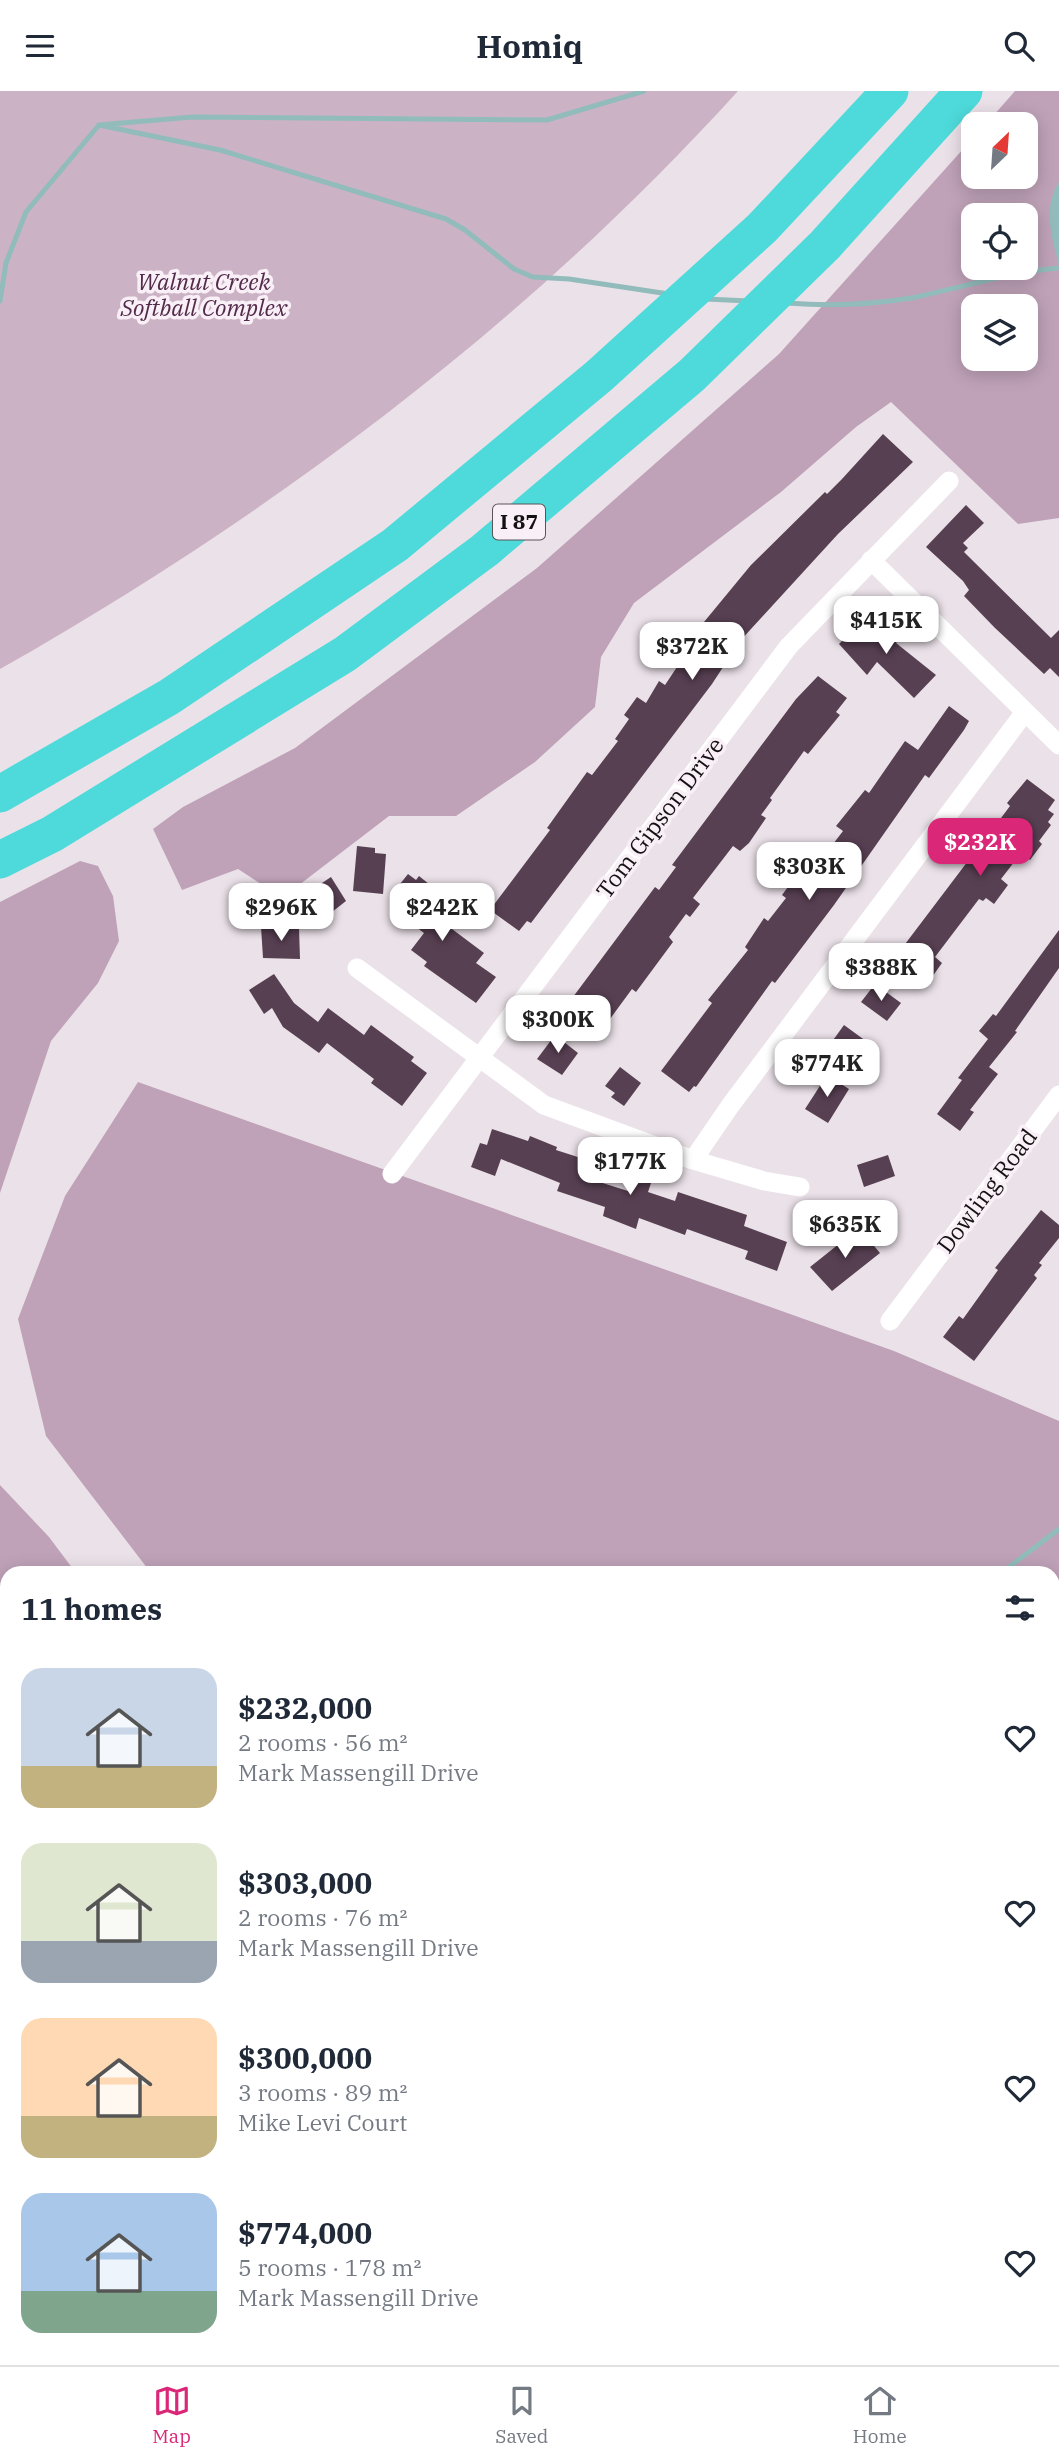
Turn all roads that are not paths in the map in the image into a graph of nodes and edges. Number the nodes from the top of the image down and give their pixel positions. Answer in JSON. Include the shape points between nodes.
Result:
{"nodes":[{"id":1,"x":890,"y":91,"type":"edge"},
{"id":2,"x":964,"y":91,"type":"edge"},
{"id":3,"x":949,"y":481,"type":"dead end"},
{"id":4,"x":871,"y":560,"type":"junction"},
{"id":5,"x":1025,"y":712,"type":"junction"},
{"id":6,"x":1059,"y":745,"type":"edge"},
{"id":7,"x":0,"y":794,"type":"edge"},
{"id":8,"x":0,"y":860,"type":"edge"},
{"id":9,"x":357,"y":968,"type":"dead end"},
{"id":10,"x":478,"y":1059,"type":"junction"},
{"id":11,"x":1059,"y":1095,"type":"edge"},
{"id":12,"x":693,"y":1160,"type":"junction"},
{"id":13,"x":392,"y":1174,"type":"dead end"},
{"id":14,"x":800,"y":1187,"type":"dead end"},
{"id":15,"x":890,"y":1321,"type":"dead end"}],
"edges":[{"from":1,"to":7,"type":"highway","number":"I 87","via":[[762,228],[599,376],[395,545],[169,697]]},
{"from":2,"to":8,"type":"highway","number":"I 87","via":[[825,245],[692,375],[485,550],[345,654],[52,834]]},
{"from":3,"to":4,"type":"street","name":"Tom Gipson Drive"},
{"from":4,"to":5,"type":"street"},
{"from":4,"to":10,"type":"street","name":"Tom Gipson Drive","via":[[789,646]]},
{"from":5,"to":6,"type":"street"},
{"from":5,"to":12,"type":"street"},
{"from":9,"to":10,"type":"street"},
{"from":10,"to":12,"type":"street","via":[[544,1105]]},
{"from":10,"to":13,"type":"street","name":"Tom Gipson Drive"},
{"from":11,"to":15,"type":"street","name":"Dowling Road"},
{"from":12,"to":14,"type":"street"}]}
